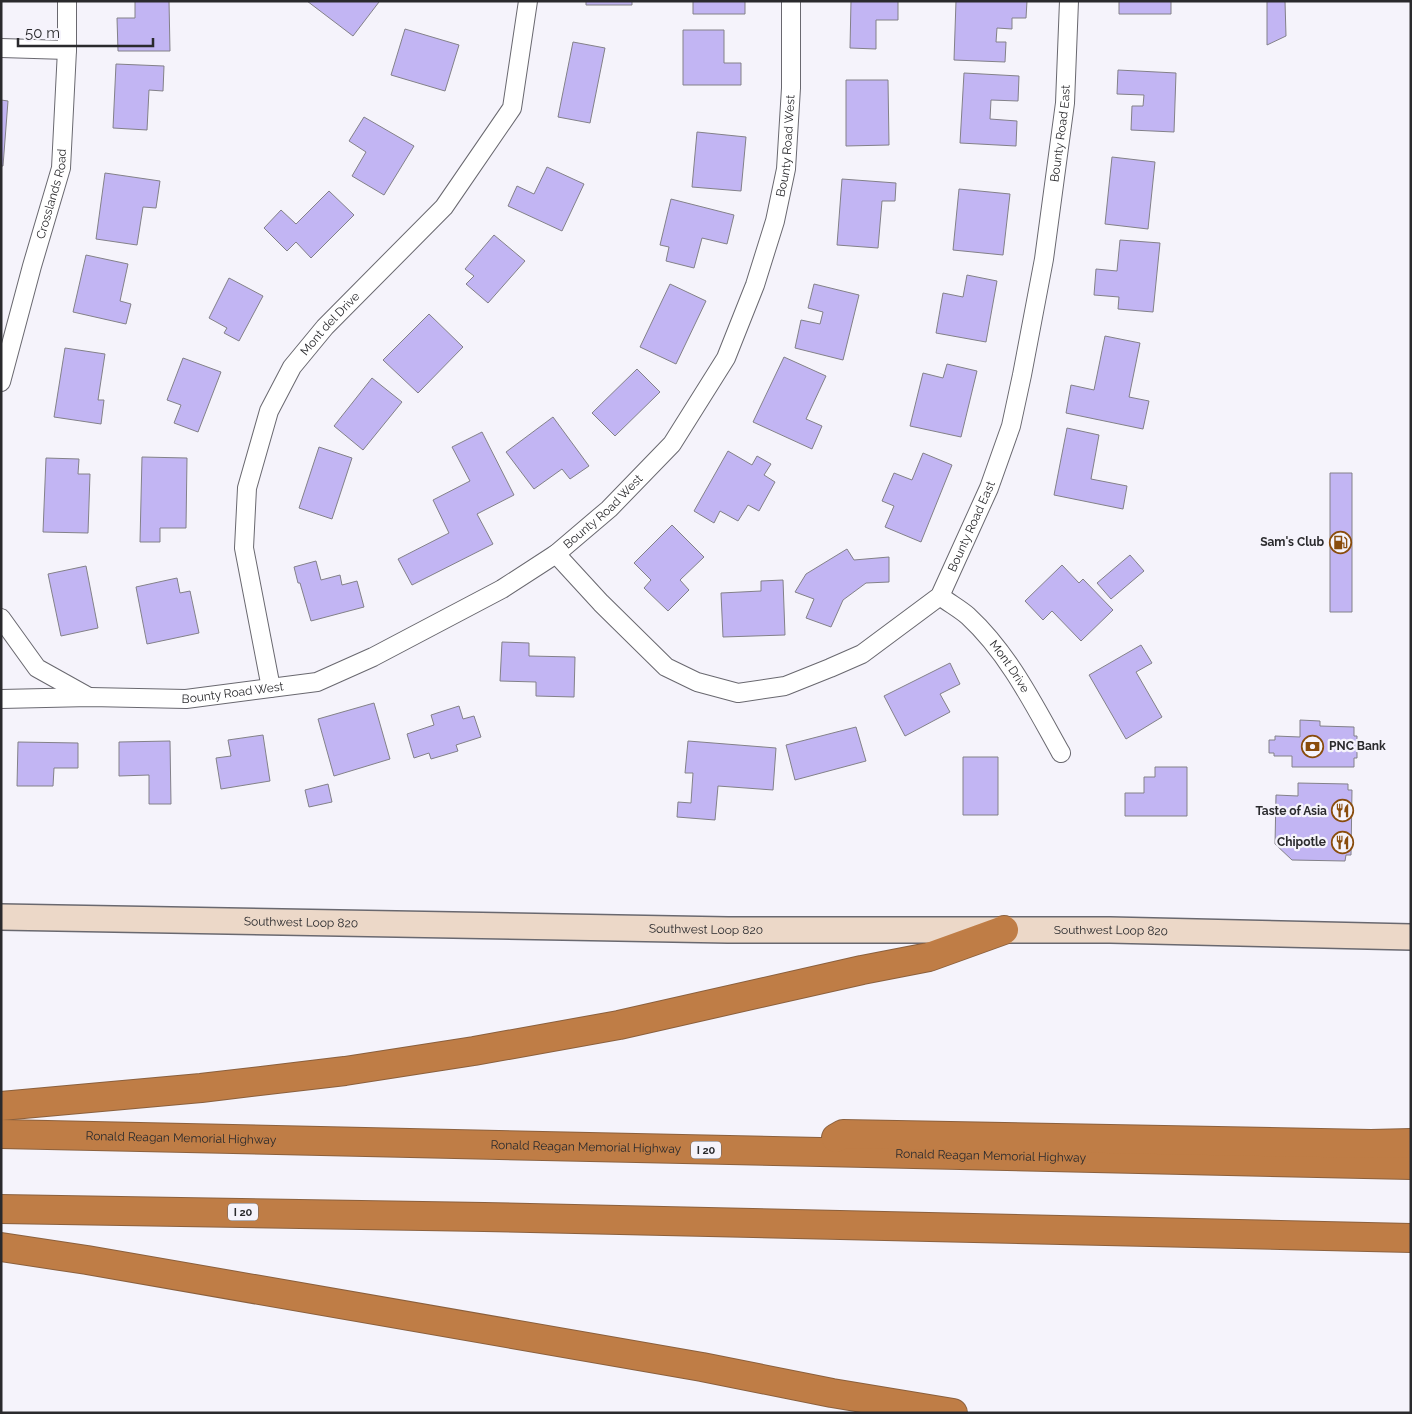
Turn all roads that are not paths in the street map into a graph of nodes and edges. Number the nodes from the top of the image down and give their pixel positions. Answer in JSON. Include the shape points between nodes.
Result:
{"nodes":[{"id":1,"x":67,"y":1,"type":"edge"},
{"id":2,"x":528,"y":1,"type":"edge"},
{"id":3,"x":791,"y":1,"type":"edge"},
{"id":4,"x":1069,"y":1,"type":"edge"},
{"id":5,"x":1,"y":48,"type":"edge"},
{"id":6,"x":67,"y":50,"type":"junction"},
{"id":7,"x":1,"y":382,"type":"edge"},
{"id":8,"x":556,"y":554,"type":"junction"},
{"id":9,"x":940,"y":596,"type":"junction"},
{"id":10,"x":1,"y":618,"type":"edge"},
{"id":11,"x":270,"y":688,"type":"junction"},
{"id":12,"x":90,"y":697,"type":"junction"},
{"id":13,"x":1,"y":699,"type":"edge"},
{"id":14,"x":1061,"y":753,"type":"dead end"},
{"id":15,"x":1,"y":917,"type":"edge"},
{"id":16,"x":1004,"y":930,"type":"junction"},
{"id":17,"x":1411,"y":937,"type":"edge"},
{"id":18,"x":1,"y":1106,"type":"edge"},
{"id":19,"x":1,"y":1134,"type":"edge"},
{"id":20,"x":1411,"y":1143,"type":"edge"},
{"id":21,"x":810,"y":1152,"type":"junction"},
{"id":22,"x":1411,"y":1165,"type":"edge"},
{"id":23,"x":1,"y":1209,"type":"edge"},
{"id":24,"x":1411,"y":1238,"type":"edge"},
{"id":25,"x":1,"y":1247,"type":"edge"},
{"id":26,"x":953,"y":1413,"type":"edge"}],
"edges":[{"from":1,"to":6,"type":"street","name":"Crosslands Road"},
{"from":2,"to":11,"type":"street","name":"Mont del Drive","via":[[512,108],[444,207],[325,326],[292,367],[269,411],[247,488],[244,548]]},
{"from":3,"to":8,"type":"street","name":"Bounty Road West","via":[[791,88],[786,169],[775,221],[755,285],[726,358],[672,444],[609,508]]},
{"from":4,"to":9,"type":"street","name":"Bounty Road East","via":[[1065,103],[1044,259],[1011,426],[989,488]]},
{"from":5,"to":6,"type":"street"},
{"from":6,"to":7,"type":"street","name":"Crosslands Road","via":[[61,168]]},
{"from":8,"to":9,"type":"street","name":"Bounty Road East","via":[[666,667],[697,682],[738,693],[784,686],[862,654]]},
{"from":8,"to":11,"type":"street","name":"Bounty Road West","via":[[502,589],[373,657],[317,682]]},
{"from":9,"to":14,"type":"street","name":"Mont Drive","via":[[967,615],[992,641],[1026,690]]},
{"from":10,"to":12,"type":"street","via":[[37,668]]},
{"from":11,"to":12,"type":"street","name":"Bounty Road West","via":[[186,699]]},
{"from":12,"to":13,"type":"street","name":"Bounty Road West"},
{"from":15,"to":16,"type":"main road","name":"Southwest Loop 820","via":[[747,930]]},
{"from":16,"to":17,"type":"main road","name":"Southwest Loop 820"},
{"from":16,"to":18,"type":"highway","via":[[929,957],[619,1025],[474,1051],[201,1088]]},
{"from":19,"to":21,"type":"highway","name":"Ronald Reagan Memorial Highway","number":"I 20"},
{"from":20,"to":21,"type":"highway","via":[[843,1134]]},
{"from":21,"to":22,"type":"highway","name":"Ronald Reagan Memorial Highway","number":"I 20"},
{"from":23,"to":24,"type":"highway","number":"I 20","via":[[484,1216]]},
{"from":25,"to":26,"type":"highway"}]}
